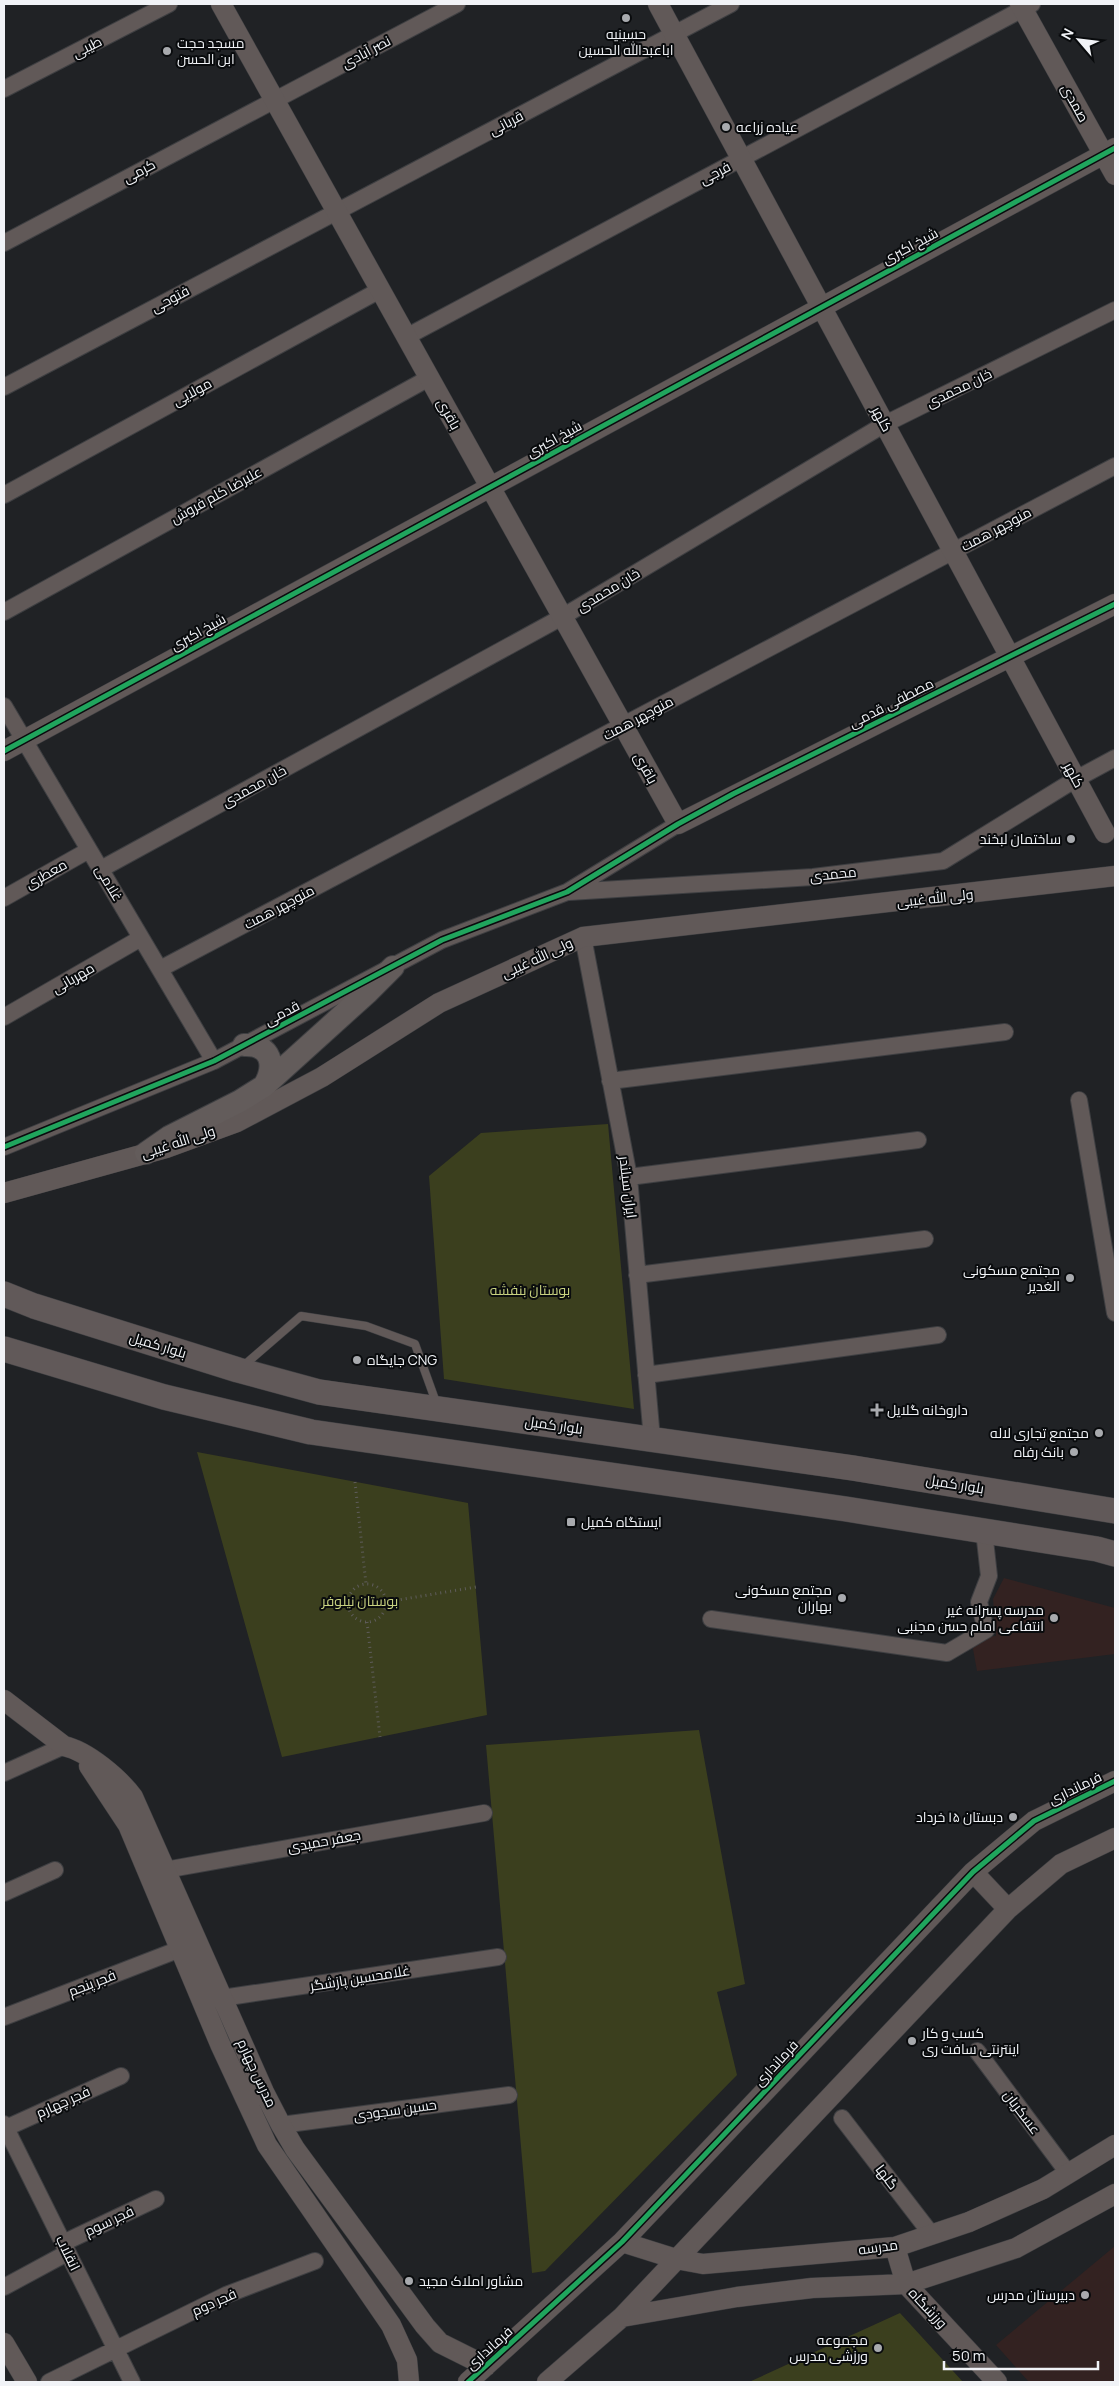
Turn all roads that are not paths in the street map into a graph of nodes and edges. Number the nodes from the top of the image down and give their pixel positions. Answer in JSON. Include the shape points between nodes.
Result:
{"nodes":[{"id":1,"x":169,"y":4,"type":"edge"},
{"id":2,"x":221,"y":4,"type":"edge"},
{"id":3,"x":457,"y":4,"type":"edge"},
{"id":4,"x":658,"y":4,"type":"edge"},
{"id":5,"x":731,"y":4,"type":"edge"},
{"id":6,"x":1025,"y":5,"type":"edge"},
{"id":7,"x":674,"y":34,"type":"junction"},
{"id":8,"x":4,"y":90,"type":"edge"},
{"id":9,"x":274,"y":100,"type":"junction"},
{"id":10,"x":1109,"y":151,"type":"edge"},
{"id":11,"x":742,"y":158,"type":"junction"},
{"id":12,"x":1115,"y":175,"type":"edge"},
{"id":13,"x":337,"y":212,"type":"junction"},
{"id":14,"x":4,"y":243,"type":"edge"},
{"id":15,"x":380,"y":290,"type":"junction"},
{"id":16,"x":822,"y":307,"type":"junction"},
{"id":17,"x":1115,"y":310,"type":"edge"},
{"id":18,"x":406,"y":336,"type":"junction"},
{"id":19,"x":429,"y":378,"type":"junction"},
{"id":20,"x":4,"y":387,"type":"edge"},
{"id":21,"x":885,"y":424,"type":"junction"},
{"id":22,"x":1115,"y":466,"type":"edge"},
{"id":23,"x":490,"y":487,"type":"junction"},
{"id":24,"x":4,"y":494,"type":"edge"},
{"id":25,"x":953,"y":552,"type":"junction"},
{"id":26,"x":1115,"y":604,"type":"edge"},
{"id":27,"x":4,"y":612,"type":"edge"},
{"id":28,"x":562,"y":618,"type":"junction"},
{"id":29,"x":1010,"y":656,"type":"junction"},
{"id":30,"x":4,"y":706,"type":"edge"},
{"id":31,"x":623,"y":726,"type":"junction"},
{"id":32,"x":24,"y":740,"type":"junction"},
{"id":33,"x":4,"y":751,"type":"edge"},
{"id":34,"x":1115,"y":758,"type":"edge"},
{"id":35,"x":1076,"y":779,"type":"junction"},
{"id":36,"x":678,"y":824,"type":"junction"},
{"id":37,"x":1110,"y":832,"type":"edge"},
{"id":38,"x":89,"y":850,"type":"junction"},
{"id":39,"x":101,"y":869,"type":"junction"},
{"id":40,"x":1115,"y":876,"type":"edge"},
{"id":41,"x":567,"y":892,"type":"junction"},
{"id":42,"x":4,"y":898,"type":"edge"},
{"id":43,"x":583,"y":937,"type":"junction"},
{"id":44,"x":141,"y":938,"type":"junction"},
{"id":45,"x":393,"y":967,"type":"junction"},
{"id":46,"x":160,"y":970,"type":"junction"},
{"id":47,"x":4,"y":1017,"type":"edge"},
{"id":48,"x":1006,"y":1032,"type":"dead end"},
{"id":49,"x":244,"y":1045,"type":"junction"},
{"id":50,"x":214,"y":1061,"type":"junction"},
{"id":51,"x":610,"y":1081,"type":"junction"},
{"id":52,"x":264,"y":1086,"type":"junction"},
{"id":53,"x":1079,"y":1100,"type":"dead end"},
{"id":54,"x":918,"y":1140,"type":"dead end"},
{"id":55,"x":4,"y":1146,"type":"edge"},
{"id":56,"x":146,"y":1153,"type":"junction"},
{"id":57,"x":629,"y":1177,"type":"junction"},
{"id":58,"x":4,"y":1193,"type":"edge"},
{"id":59,"x":925,"y":1238,"type":"dead end"},
{"id":60,"x":637,"y":1274,"type":"junction"},
{"id":61,"x":4,"y":1294,"type":"edge"},
{"id":62,"x":1115,"y":1313,"type":"edge"},
{"id":63,"x":938,"y":1335,"type":"dead end"},
{"id":64,"x":4,"y":1349,"type":"edge"},
{"id":65,"x":238,"y":1370,"type":"junction"},
{"id":66,"x":646,"y":1375,"type":"junction"},
{"id":67,"x":439,"y":1409,"type":"junction"},
{"id":68,"x":652,"y":1439,"type":"junction"},
{"id":69,"x":1115,"y":1511,"type":"edge"},
{"id":70,"x":984,"y":1531,"type":"junction"},
{"id":71,"x":1115,"y":1554,"type":"edge"},
{"id":72,"x":711,"y":1619,"type":"dead end"},
{"id":73,"x":4,"y":1700,"type":"edge"},
{"id":74,"x":70,"y":1747,"type":"junction"},
{"id":75,"x":4,"y":1773,"type":"edge"},
{"id":76,"x":1115,"y":1781,"type":"edge"},
{"id":77,"x":484,"y":1813,"type":"dead end"},
{"id":78,"x":1115,"y":1838,"type":"edge"},
{"id":79,"x":55,"y":1870,"type":"dead end"},
{"id":80,"x":165,"y":1870,"type":"junction"},
{"id":81,"x":973,"y":1872,"type":"junction"},
{"id":82,"x":4,"y":1893,"type":"edge"},
{"id":83,"x":1008,"y":1909,"type":"junction"},
{"id":84,"x":180,"y":1949,"type":"junction"},
{"id":85,"x":498,"y":1957,"type":"dead end"},
{"id":86,"x":222,"y":1998,"type":"junction"},
{"id":87,"x":4,"y":2017,"type":"edge"},
{"id":88,"x":977,"y":2051,"type":"dead end"},
{"id":89,"x":121,"y":2076,"type":"dead end"},
{"id":90,"x":509,"y":2095,"type":"dead end"},
{"id":91,"x":842,"y":2118,"type":"dead end"},
{"id":92,"x":281,"y":2125,"type":"junction"},
{"id":93,"x":5,"y":2126,"type":"edge"},
{"id":94,"x":1115,"y":2145,"type":"edge"},
{"id":95,"x":1068,"y":2173,"type":"junction"},
{"id":96,"x":1115,"y":2194,"type":"edge"},
{"id":97,"x":156,"y":2199,"type":"dead end"},
{"id":98,"x":932,"y":2235,"type":"junction"},
{"id":99,"x":622,"y":2242,"type":"junction"},
{"id":100,"x":895,"y":2246,"type":"junction"},
{"id":101,"x":65,"y":2248,"type":"junction"},
{"id":102,"x":676,"y":2259,"type":"junction"},
{"id":103,"x":315,"y":2261,"type":"dead end"},
{"id":104,"x":906,"y":2284,"type":"junction"},
{"id":105,"x":4,"y":2287,"type":"edge"},
{"id":106,"x":622,"y":2317,"type":"junction"},
{"id":107,"x":4,"y":2343,"type":"edge"},
{"id":108,"x":115,"y":2348,"type":"junction"},
{"id":109,"x":486,"y":2366,"type":"junction"},
{"id":110,"x":27,"y":2382,"type":"edge"},
{"id":111,"x":48,"y":2382,"type":"edge"},
{"id":112,"x":132,"y":2382,"type":"edge"},
{"id":113,"x":409,"y":2382,"type":"edge"},
{"id":114,"x":468,"y":2382,"type":"edge"},
{"id":115,"x":547,"y":2382,"type":"edge"},
{"id":116,"x":997,"y":2382,"type":"edge"}],
"edges":[{"from":1,"to":8,"type":"street","name":"طیبی"},
{"from":2,"to":9,"type":"street","name":"باقری"},
{"from":3,"to":9,"type":"street","name":"نصر آبادی"},
{"from":4,"to":7,"type":"street","name":"کلهر"},
{"from":5,"to":7,"type":"street","name":"قربانی"},
{"from":6,"to":10,"type":"street","name":"صمدی"},
{"from":6,"to":11,"type":"street","name":"فرجی"},
{"from":7,"to":11,"type":"street","name":"کلهر"},
{"from":7,"to":13,"type":"street","name":"قربانی"},
{"from":9,"to":13,"type":"street","name":"باقری"},
{"from":9,"to":14,"type":"street","name":"کرمی"},
{"from":10,"to":12,"type":"street","name":"صمدی"},
{"from":10,"to":16,"type":"street","name":"شیخ اکبری"},
{"from":11,"to":16,"type":"street","name":"کلهر"},
{"from":11,"to":18,"type":"street","name":"فرجی"},
{"from":13,"to":15,"type":"street","name":"باقری"},
{"from":13,"to":20,"type":"street","name":"فتوحی"},
{"from":15,"to":18,"type":"street","name":"باقری"},
{"from":15,"to":24,"type":"street","name":"مولایی"},
{"from":16,"to":21,"type":"street","name":"کلهر"},
{"from":16,"to":23,"type":"street","name":"شیخ اکبری"},
{"from":17,"to":21,"type":"street","name":"خان محمدی"},
{"from":18,"to":19,"type":"street","name":"باقری"},
{"from":19,"to":23,"type":"street","name":"باقری"},
{"from":19,"to":27,"type":"street","name":"علیرضا کلم فروش"},
{"from":21,"to":25,"type":"street","name":"کلهر"},
{"from":21,"to":28,"type":"street","name":"خان محمدی"},
{"from":22,"to":25,"type":"street","name":"منوچهر همت"},
{"from":23,"to":28,"type":"street","name":"باقری"},
{"from":23,"to":32,"type":"street","name":"شیخ اکبری"},
{"from":25,"to":29,"type":"street","name":"کلهر"},
{"from":25,"to":31,"type":"street","name":"منوچهر همت"},
{"from":26,"to":29,"type":"street","name":"مصطفی قدمی"},
{"from":28,"to":31,"type":"street","name":"باقری"},
{"from":28,"to":39,"type":"street","name":"خان محمدی"},
{"from":29,"to":35,"type":"street","name":"کلهر"},
{"from":29,"to":36,"type":"street","name":"مصطفی قدمی"},
{"from":30,"to":32,"type":"street","name":"غلامی"},
{"from":31,"to":36,"type":"street","name":"باقری"},
{"from":31,"to":46,"type":"street","name":"منوچهر همت"},
{"from":32,"to":33,"type":"street","name":"شیخ اکبری"},
{"from":32,"to":38,"type":"street","name":"غلامی"},
{"from":34,"to":35,"type":"street","name":"محمدی"},
{"from":35,"to":37,"type":"street","name":"کلهر"},
{"from":35,"to":41,"type":"street","name":"محمدی","via":[[942,861],[814,877]]},
{"from":36,"to":41,"type":"street"},
{"from":38,"to":39,"type":"street","name":"غلامی"},
{"from":38,"to":42,"type":"street","name":"معطری"},
{"from":39,"to":44,"type":"street","name":"غلامی"},
{"from":40,"to":43,"type":"street","name":"ولی الله غیبی"},
{"from":41,"to":45,"type":"street","name":"قدمی","via":[[442,940]]},
{"from":43,"to":51,"type":"street","name":"ایران سیلندر"},
{"from":43,"to":56,"type":"street","name":"ولی الله غیبی","via":[[439,1003],[322,1077],[237,1122]]},
{"from":44,"to":46,"type":"street","name":"غلامی"},
{"from":44,"to":47,"type":"street","name":"مهربانی"},
{"from":45,"to":49,"type":"street","name":"قدمی"},
{"from":45,"to":52,"type":"main road"},
{"from":46,"to":50,"type":"street","name":"غلامی"},
{"from":48,"to":51,"type":"street"},
{"from":49,"to":50,"type":"street","name":"قدمی"},
{"from":49,"to":52,"type":"main road","via":[[259,1047],[269,1058],[271,1071]]},
{"from":50,"to":55,"type":"street","name":"قدمی"},
{"from":51,"to":57,"type":"street","name":"ایران سیلندر"},
{"from":52,"to":56,"type":"main road","via":[[169,1137]]},
{"from":53,"to":62,"type":"street"},
{"from":54,"to":57,"type":"street"},
{"from":56,"to":58,"type":"street","name":"ولی الله غیبی"},
{"from":57,"to":60,"type":"street","name":"ایران سیلندر"},
{"from":59,"to":60,"type":"street"},
{"from":60,"to":66,"type":"street","name":"ایران سیلندر"},
{"from":61,"to":65,"type":"main road","name":"بلوار کمیل"},
{"from":63,"to":66,"type":"street"},
{"from":64,"to":70,"type":"main road","via":[[164,1397],[311,1432]]},
{"from":65,"to":67,"type":"main road","name":"بلوار کمیل","via":[[319,1392]]},
{"from":65,"to":67,"type":"lane","via":[[301,1316],[366,1326],[415,1344]]},
{"from":66,"to":68,"type":"street","name":"ایران سیلندر"},
{"from":67,"to":68,"type":"main road","name":"بلوار کمیل"},
{"from":68,"to":69,"type":"main road","name":"بلوار کمیل"},
{"from":70,"to":71,"type":"main road"},
{"from":70,"to":72,"type":"street","via":[[990,1576],[979,1602],[986,1630],[947,1652]]},
{"from":73,"to":74,"type":"street","name":"مدرس چهارم"},
{"from":74,"to":75,"type":"street"},
{"from":74,"to":80,"type":"street","name":"مدرس چهارم","via":[[123,1784],[133,1797]]},
{"from":74,"to":84,"type":"street","name":"مدرس چهارم","via":[[106,1789],[128,1825]]},
{"from":76,"to":81,"type":"street","name":"فرمانداری","via":[[1034,1821]]},
{"from":77,"to":80,"type":"street","name":"جعفر حمیدی"},
{"from":78,"to":83,"type":"street","via":[[1062,1864]]},
{"from":79,"to":82,"type":"street"},
{"from":80,"to":86,"type":"street","name":"مدرس چهارم"},
{"from":81,"to":83,"type":"street"},
{"from":81,"to":99,"type":"street","name":"فرمانداری"},
{"from":83,"to":102,"type":"street"},
{"from":84,"to":87,"type":"street","name":"فجر پنجم"},
{"from":84,"to":113,"type":"street","name":"مدرس چهارم","via":[[267,2145],[391,2325],[407,2360]]},
{"from":85,"to":86,"type":"street","name":"غلامحسین پازشگر"},
{"from":86,"to":92,"type":"street","name":"مدرس چهارم"},
{"from":88,"to":95,"type":"street","name":"عسکریان"},
{"from":89,"to":93,"type":"street","name":"فجر چهارم"},
{"from":90,"to":92,"type":"street","name":"حسین سجودی"},
{"from":91,"to":98,"type":"street","name":"گلها"},
{"from":92,"to":109,"type":"street","name":"مدرس چهارم","via":[[295,2149],[425,2326],[440,2343]]},
{"from":93,"to":101,"type":"street","name":"انقلاب"},
{"from":94,"to":95,"type":"street","name":"مدرسه"},
{"from":95,"to":98,"type":"street","name":"مدرسه","via":[[1043,2189]]},
{"from":96,"to":104,"type":"street","via":[[1016,2248]]},
{"from":97,"to":101,"type":"street","name":"فجر سوم"},
{"from":98,"to":100,"type":"street","name":"مدرسه"},
{"from":99,"to":102,"type":"street","name":"مدرسه"},
{"from":99,"to":109,"type":"street","name":"فرمانداری"},
{"from":100,"to":102,"type":"street","name":"مدرسه","via":[[703,2264]]},
{"from":100,"to":104,"type":"street","name":"ورزشگاه"},
{"from":101,"to":105,"type":"street","name":"فجر سوم"},
{"from":101,"to":108,"type":"street","name":"انقلاب"},
{"from":102,"to":106,"type":"street"},
{"from":103,"to":108,"type":"street","name":"فجر دوم","via":[[226,2295]]},
{"from":104,"to":106,"type":"street","via":[[812,2288]]},
{"from":104,"to":116,"type":"street","name":"ورزشگاه"},
{"from":106,"to":115,"type":"street"},
{"from":107,"to":110,"type":"street"},
{"from":108,"to":111,"type":"street","name":"فجر دوم"},
{"from":108,"to":112,"type":"street","name":"انقلاب"},
{"from":109,"to":114,"type":"street","name":"فرمانداری"}]}
